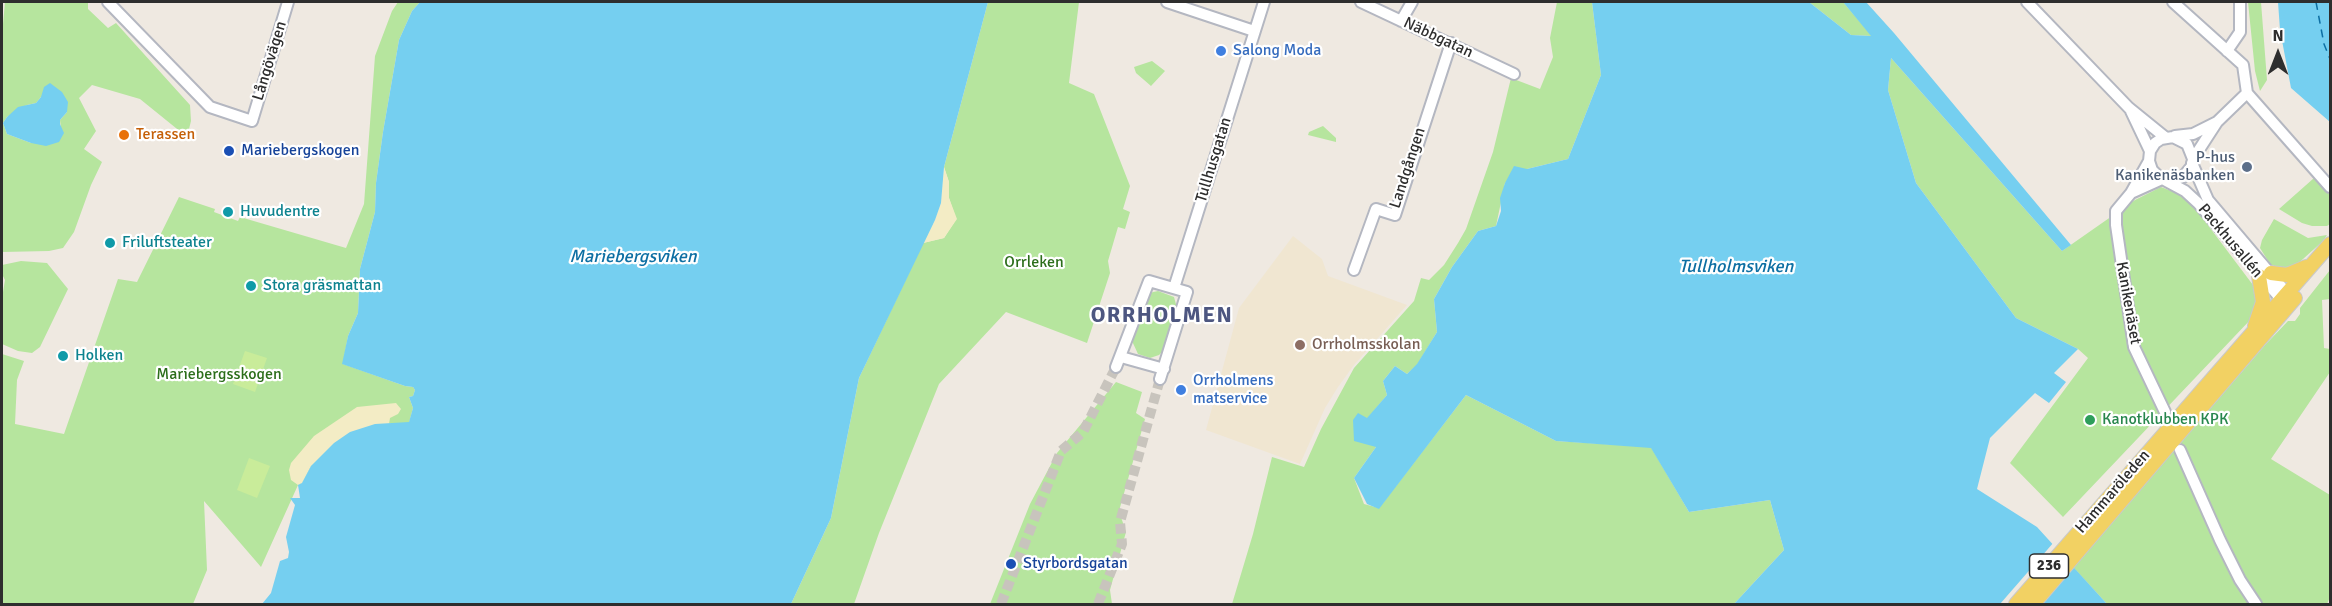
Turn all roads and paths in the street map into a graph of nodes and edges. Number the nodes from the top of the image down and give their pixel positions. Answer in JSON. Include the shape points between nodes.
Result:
{"nodes":[{"id":1,"x":108,"y":2,"type":"edge"},
{"id":2,"x":287,"y":2,"type":"edge"},
{"id":3,"x":1167,"y":2,"type":"edge"},
{"id":4,"x":1263,"y":2,"type":"edge"},
{"id":5,"x":1361,"y":2,"type":"edge"},
{"id":6,"x":1412,"y":2,"type":"edge"},
{"id":7,"x":2027,"y":2,"type":"edge"},
{"id":8,"x":2174,"y":2,"type":"edge"},
{"id":9,"x":2240,"y":2,"type":"edge"},
{"id":10,"x":1401,"y":21,"type":"junction"},
{"id":11,"x":1254,"y":31,"type":"junction"},
{"id":12,"x":1450,"y":43,"type":"junction"},
{"id":13,"x":2227,"y":51,"type":"junction"},
{"id":14,"x":1514,"y":74,"type":"dead end"},
{"id":15,"x":2247,"y":93,"type":"junction"},
{"id":16,"x":2129,"y":108,"type":"junction"},
{"id":17,"x":2217,"y":122,"type":"junction"},
{"id":18,"x":2170,"y":137,"type":"junction"},
{"id":19,"x":2150,"y":156,"type":"junction"},
{"id":20,"x":2193,"y":161,"type":"junction"},
{"id":21,"x":2165,"y":179,"type":"junction"},
{"id":22,"x":2331,"y":187,"type":"edge"},
{"id":23,"x":2131,"y":193,"type":"junction"},
{"id":24,"x":2331,"y":244,"type":"edge"},
{"id":25,"x":2324,"y":258,"type":"edge"},
{"id":26,"x":1354,"y":270,"type":"dead end"},
{"id":27,"x":2265,"y":274,"type":"junction"},
{"id":28,"x":1174,"y":288,"type":"junction"},
{"id":29,"x":2287,"y":300,"type":"junction"},
{"id":30,"x":2252,"y":332,"type":"junction"},
{"id":31,"x":2165,"y":412,"type":"dead end"},
{"id":32,"x":2180,"y":450,"type":"dead end"},
{"id":33,"x":2087,"y":531,"type":"junction"},
{"id":34,"x":2016,"y":604,"type":"edge"},
{"id":35,"x":2033,"y":604,"type":"edge"},
{"id":36,"x":2256,"y":604,"type":"edge"}],
"edges":[{"from":1,"to":2,"type":"street","name":"Långövägen","via":[[210,107],[252,120]]},
{"from":3,"to":11,"type":"street"},
{"from":4,"to":11,"type":"street","name":"Tullhusgatan"},
{"from":5,"to":10,"type":"street","name":"Näbbgatan"},
{"from":6,"to":10,"type":"street"},
{"from":7,"to":16,"type":"street"},
{"from":8,"to":13,"type":"street"},
{"from":9,"to":13,"type":"street","via":[[2240,32]]},
{"from":10,"to":12,"type":"street","name":"Näbbgatan"},
{"from":11,"to":28,"type":"street","name":"Tullhusgatan"},
{"from":12,"to":14,"type":"street","name":"Näbbgatan"},
{"from":12,"to":26,"type":"street","name":"Landgången","via":[[1395,215],[1376,209]]},
{"from":13,"to":15,"type":"street","via":[[2243,65]]},
{"from":15,"to":17,"type":"street"},
{"from":15,"to":22,"type":"street"},
{"from":16,"to":18,"type":"street"},
{"from":16,"to":19,"type":"street"},
{"from":17,"to":18,"type":"street","via":[[2193,134]]},
{"from":17,"to":20,"type":"street"},
{"from":18,"to":19,"type":"street","via":[[2155,143]]},
{"from":18,"to":20,"type":"street","via":[[2187,144]]},
{"from":19,"to":21,"type":"street","via":[[2152,170]]},
{"from":19,"to":23,"type":"street","name":"Kanikenäset"},
{"from":20,"to":21,"type":"street","via":[[2182,177]]},
{"from":20,"to":27,"type":"street","name":"Packhusallén","via":[[2208,200]]},
{"from":21,"to":23,"type":"street"},
{"from":21,"to":27,"type":"street","name":"Packhusallén","via":[[2198,203]]},
{"from":23,"to":31,"type":"street","name":"Kanikenäset","via":[[2116,211],[2122,273],[2134,347]]},
{"from":24,"to":25,"type":"main road","name":"Hammaröleden","number":"236"},
{"from":25,"to":27,"type":"main road","via":[[2300,272]]},
{"from":25,"to":29,"type":"main road","name":"Hammaröleden","number":"236"},
{"from":27,"to":29,"type":"street","name":"Packhusallén"},
{"from":27,"to":30,"type":"main road","via":[[2263,302]]},
{"from":28,"to":28,"type":"street","via":[[1187,292],[1162,374],[1119,362],[1149,281]]},
{"from":29,"to":30,"type":"main road","name":"Hammaröleden","number":"236"},
{"from":29,"to":33,"type":"main road","name":"Hammaröleden","number":"236"},
{"from":30,"to":33,"type":"main road","name":"Hammaröleden","number":"236"},
{"from":32,"to":36,"type":"street","via":[[2220,540]]},
{"from":33,"to":34,"type":"main road","name":"Hammaröleden","number":"236"},
{"from":33,"to":35,"type":"main road","name":"Hammaröleden","number":"236"}]}
